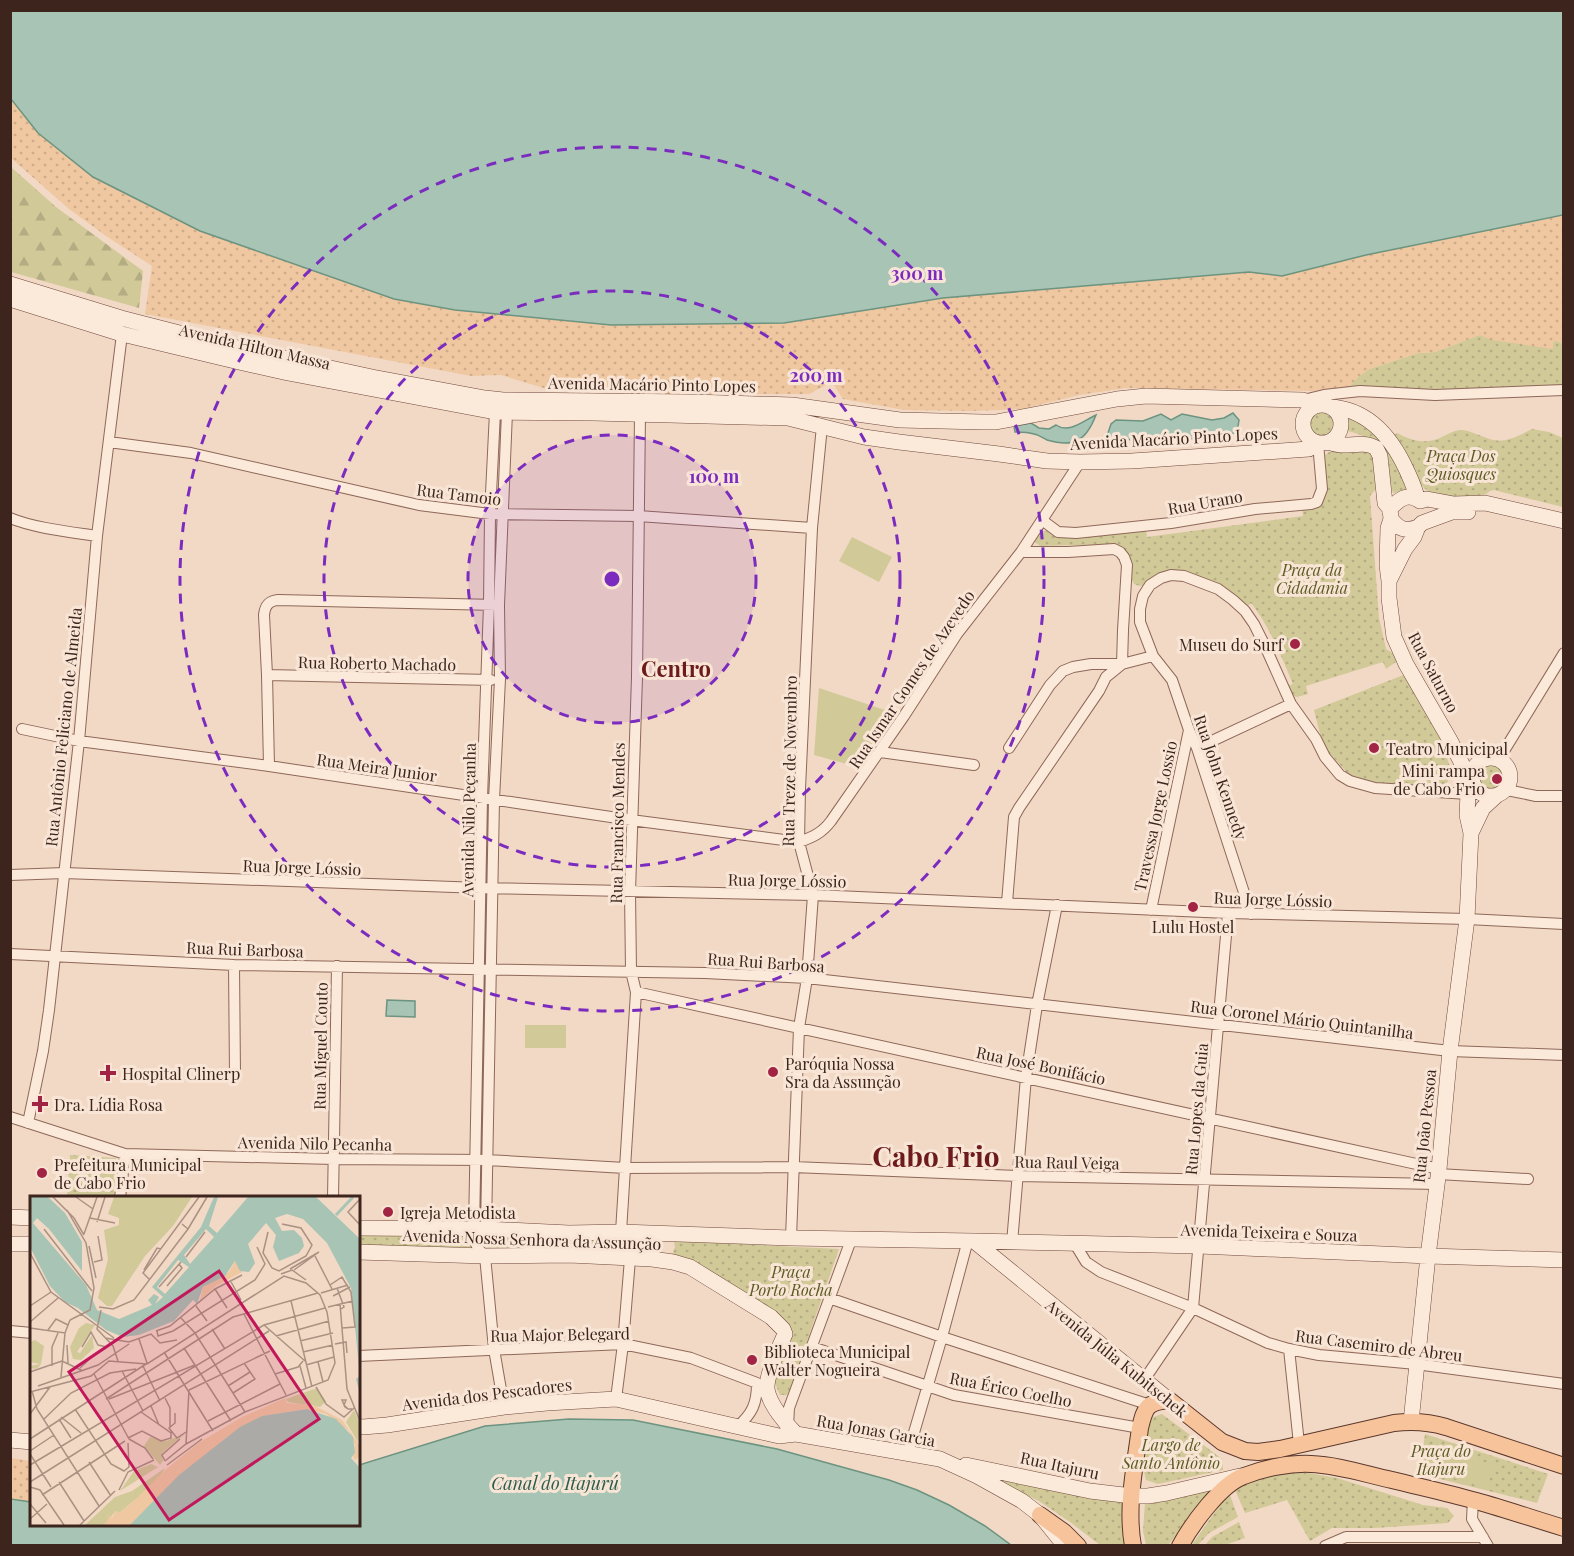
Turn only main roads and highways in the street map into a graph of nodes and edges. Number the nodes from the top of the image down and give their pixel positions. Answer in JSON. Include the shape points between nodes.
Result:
{"nodes":[{"id":1,"x":10,"y":284,"type":"edge"},
{"id":2,"x":10,"y":299,"type":"edge"},
{"id":3,"x":252,"y":358,"type":"junction"},
{"id":4,"x":485,"y":398,"type":"joint"},
{"id":5,"x":1324,"y":406,"type":"junction"},
{"id":6,"x":501,"y":412,"type":"joint"},
{"id":7,"x":1324,"y":443,"type":"junction"},
{"id":8,"x":1418,"y":499,"type":"junction"},
{"id":9,"x":1390,"y":514,"type":"junction"},
{"id":10,"x":1563,"y":521,"type":"edge"},
{"id":11,"x":1420,"y":525,"type":"junction"},
{"id":12,"x":1563,"y":532,"type":"edge"},
{"id":13,"x":1389,"y":582,"type":"junction"},
{"id":14,"x":1451,"y":742,"type":"junction"},
{"id":15,"x":1493,"y":759,"type":"junction"},
{"id":16,"x":1471,"y":785,"type":"junction"},
{"id":17,"x":1501,"y":793,"type":"junction"},
{"id":18,"x":1471,"y":834,"type":"junction"},
{"id":19,"x":10,"y":1217,"type":"edge"},
{"id":20,"x":30,"y":1218,"type":"edge"},
{"id":21,"x":360,"y":1228,"type":"edge"},
{"id":22,"x":569,"y":1233,"type":"junction"},
{"id":23,"x":657,"y":1234,"type":"junction"},
{"id":24,"x":971,"y":1241,"type":"junction"},
{"id":25,"x":10,"y":1244,"type":"edge"},
{"id":26,"x":30,"y":1244,"type":"edge"},
{"id":27,"x":360,"y":1252,"type":"edge"},
{"id":28,"x":569,"y":1255,"type":"junction"},
{"id":29,"x":1428,"y":1256,"type":"junction"},
{"id":30,"x":652,"y":1259,"type":"junction"},
{"id":31,"x":1563,"y":1260,"type":"edge"},
{"id":32,"x":1168,"y":1400,"type":"junction"},
{"id":33,"x":1411,"y":1422,"type":"junction"},
{"id":34,"x":360,"y":1426,"type":"edge"},
{"id":35,"x":792,"y":1430,"type":"junction"},
{"id":36,"x":10,"y":1440,"type":"edge"},
{"id":37,"x":30,"y":1442,"type":"edge"},
{"id":38,"x":940,"y":1459,"type":"junction"},
{"id":39,"x":1563,"y":1466,"type":"edge"},
{"id":40,"x":1243,"y":1476,"type":"junction"},
{"id":41,"x":1132,"y":1497,"type":"junction"},
{"id":42,"x":1040,"y":1515,"type":"junction"},
{"id":43,"x":1563,"y":1528,"type":"edge"},
{"id":44,"x":1065,"y":1545,"type":"edge"},
{"id":45,"x":1078,"y":1545,"type":"edge"},
{"id":46,"x":1132,"y":1545,"type":"edge"},
{"id":47,"x":1180,"y":1545,"type":"edge"}],
"edges":[{"from":1,"to":3,"type":"main road","name":"Avenida Hilton Massa"},
{"from":2,"to":3,"type":"main road","name":"Avenida Hilton Massa","via":[[122,334]]},
{"from":3,"to":4,"type":"main road","name":"Avenida Hilton Massa"},
{"from":3,"to":6,"type":"main road","name":"Avenida Hilton Massa","via":[[299,375]]},
{"from":4,"to":5,"type":"main road","name":"Avenida Macário Pinto Lopes","via":[[783,405],[900,420],[983,422],[1146,396],[1303,400]]},
{"from":5,"to":7,"type":"main road","via":[[1335,411],[1341,422],[1339,434]]},
{"from":5,"to":7,"type":"main road","via":[[1308,411],[1302,427],[1308,437]]},
{"from":5,"to":8,"type":"main road","name":"Avenida Macário Pinto Lopes","via":[[1357,413],[1383,432],[1398,451]]},
{"from":6,"to":7,"type":"main road","name":"Avenida Macário Pinto Lopes","via":[[788,418],[864,437],[1047,461],[1132,461],[1309,449]]},
{"from":7,"to":9,"type":"main road","name":"Avenida Macário Pinto Lopes","via":[[1376,448]]},
{"from":8,"to":9,"type":"main road","via":[[1406,496],[1395,503]]},
{"from":8,"to":10,"type":"main road","via":[[1485,503]]},
{"from":8,"to":11,"type":"main road","via":[[1424,507]]},
{"from":9,"to":11,"type":"main road","via":[[1400,528]]},
{"from":9,"to":13,"type":"main road","name":"Rua Saturno"},
{"from":11,"to":12,"type":"main road","via":[[1452,512],[1469,512]]},
{"from":11,"to":13,"type":"main road","name":"Rua Saturno"},
{"from":13,"to":14,"type":"main road","name":"Rua Saturno","via":[[1394,637]]},
{"from":14,"to":15,"type":"main road","via":[[1466,754]]},
{"from":14,"to":16,"type":"main road","name":"Rua Saturno"},
{"from":15,"to":16,"type":"main road","via":[[1479,762],[1473,770]]},
{"from":15,"to":17,"type":"main road","via":[[1508,767],[1510,773],[1511,779]]},
{"from":16,"to":17,"type":"main road","via":[[1490,797]]},
{"from":16,"to":18,"type":"main road","name":"Rua João Pessoa","via":[[1467,815]]},
{"from":17,"to":18,"type":"main road","name":"Rua João Pessoa","via":[[1484,808]]},
{"from":18,"to":29,"type":"main road","name":"Rua João Pessoa","via":[[1467,919]]},
{"from":19,"to":20,"type":"main road"},
{"from":21,"to":22,"type":"main road","name":"Avenida Nossa Senhora da Assunção"},
{"from":22,"to":23,"type":"main road","name":"Avenida Nossa Senhora da Assunção"},
{"from":22,"to":28,"type":"main road","via":[[562,1243]]},
{"from":23,"to":24,"type":"main road","name":"Avenida Nossa Senhora da Assunção"},
{"from":23,"to":30,"type":"main road","via":[[663,1248]]},
{"from":24,"to":29,"type":"main road","name":"Avenida Teixeira e Souza"},
{"from":24,"to":32,"type":"main road","name":"Avenida Júlia Kubitschek"},
{"from":25,"to":26,"type":"main road"},
{"from":27,"to":28,"type":"main road","name":"Avenida Nossa Senhora da Assunção"},
{"from":28,"to":30,"type":"main road","name":"Avenida Nossa Senhora da Assunção"},
{"from":29,"to":31,"type":"main road","name":"Avenida Teixeira e Souza"},
{"from":29,"to":33,"type":"main road","name":"Rua João Pessoa"},
{"from":30,"to":35,"type":"main road","name":"Avenida Nossa Senhora da Assunção","via":[[690,1267],[780,1324],[785,1334],[767,1389],[772,1403]]},
{"from":32,"to":33,"type":"main road","name":"Avenida Júlia Kubitschek","via":[[1222,1442],[1245,1451],[1258,1452]]},
{"from":32,"to":41,"type":"main road","via":[[1154,1402],[1143,1415]]},
{"from":33,"to":39,"type":"main road","name":"Avenida Júlia Kubitschek","via":[[1433,1423]]},
{"from":34,"to":35,"type":"main road","name":"Avenida dos Pescadores","via":[[504,1407],[616,1400],[779,1436]]},
{"from":35,"to":38,"type":"main road","name":"Rua Jonas Garcia"},
{"from":36,"to":37,"type":"main road"},
{"from":38,"to":41,"type":"main road","name":"Rua Itajuru"},
{"from":38,"to":42,"type":"main road","name":"Rua Jonas Garcia","via":[[1006,1492]]},
{"from":40,"to":41,"type":"main road","name":"Rua Itajuru"},
{"from":40,"to":43,"type":"main road","via":[[1285,1465],[1337,1467],[1473,1500]]},
{"from":40,"to":47,"type":"main road","via":[[1209,1505]]},
{"from":41,"to":46,"type":"main road"},
{"from":42,"to":44,"type":"main road","name":"Rua Jonas Garcia"},
{"from":42,"to":45,"type":"main road"}]}
